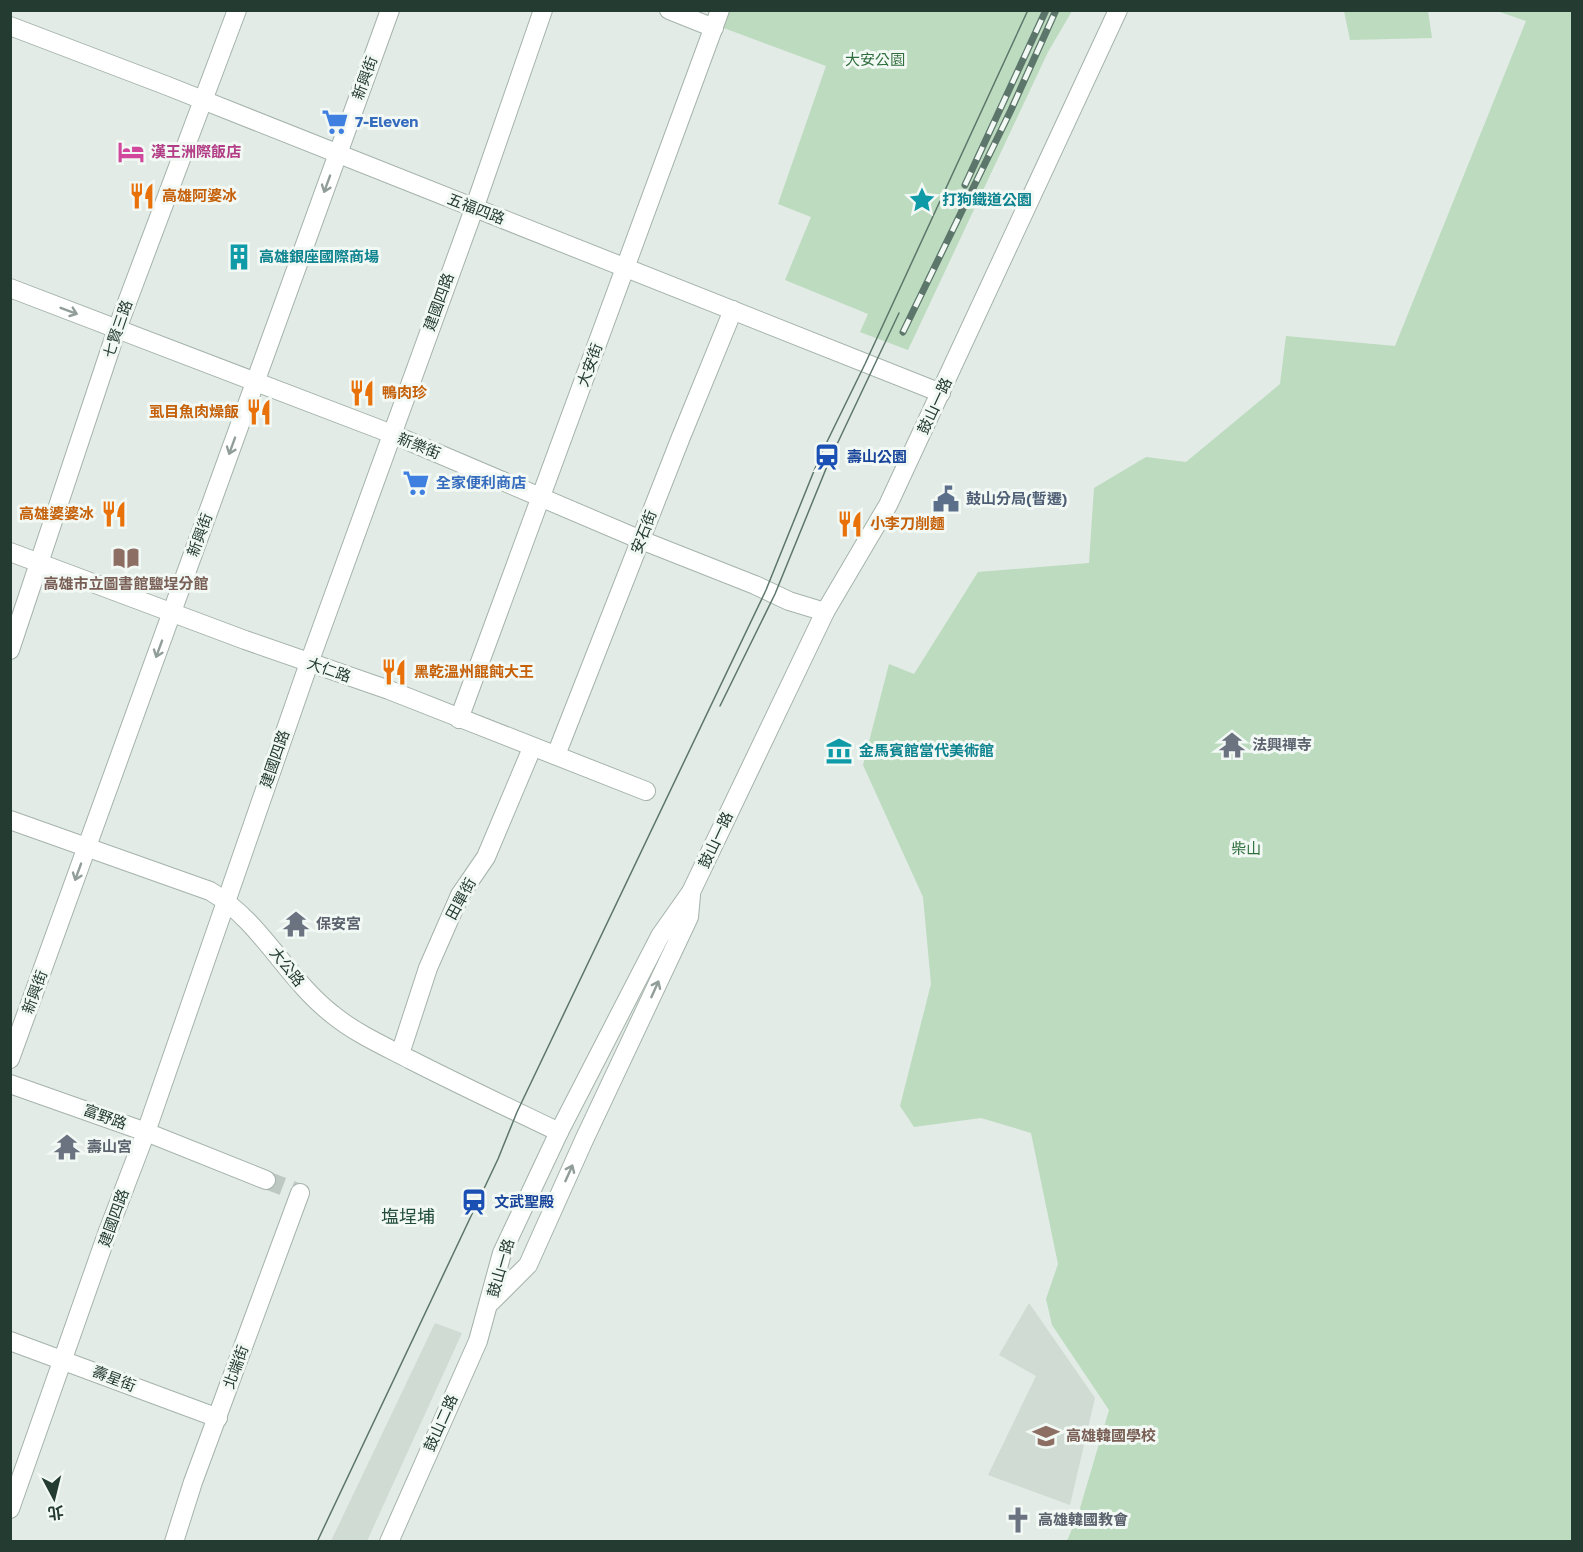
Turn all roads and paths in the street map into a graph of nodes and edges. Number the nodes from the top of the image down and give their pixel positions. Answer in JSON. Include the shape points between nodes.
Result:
{"nodes":[{"id":1,"x":15,"y":10,"type":"edge"},
{"id":2,"x":237,"y":10,"type":"edge"},
{"id":3,"x":390,"y":10,"type":"edge"},
{"id":4,"x":543,"y":10,"type":"edge"},
{"id":5,"x":669,"y":10,"type":"edge"},
{"id":6,"x":1118,"y":10,"type":"edge"},
{"id":7,"x":717,"y":19,"type":"edge"},
{"id":8,"x":10,"y":25,"type":"edge"},
{"id":9,"x":204,"y":100,"type":"junction"},
{"id":10,"x":338,"y":154,"type":"junction"},
{"id":11,"x":474,"y":209,"type":"junction"},
{"id":12,"x":626,"y":267,"type":"junction"},
{"id":13,"x":10,"y":288,"type":"edge"},
{"id":14,"x":733,"y":310,"type":"junction"},
{"id":15,"x":117,"y":329,"type":"junction"},
{"id":16,"x":255,"y":382,"type":"junction"},
{"id":17,"x":941,"y":393,"type":"junction"},
{"id":18,"x":392,"y":434,"type":"junction"},
{"id":19,"x":541,"y":499,"type":"junction"},
{"id":20,"x":641,"y":540,"type":"junction"},
{"id":21,"x":10,"y":552,"type":"edge"},
{"id":22,"x":41,"y":563,"type":"junction"},
{"id":23,"x":172,"y":612,"type":"junction"},
{"id":24,"x":825,"y":612,"type":"junction"},
{"id":25,"x":10,"y":650,"type":"edge"},
{"id":26,"x":309,"y":663,"type":"junction"},
{"id":27,"x":459,"y":719,"type":"junction"},
{"id":28,"x":532,"y":747,"type":"junction"},
{"id":29,"x":556,"y":755,"type":"junction"},
{"id":30,"x":646,"y":791,"type":"dead end"},
{"id":31,"x":10,"y":819,"type":"edge"},
{"id":32,"x":87,"y":848,"type":"junction"},
{"id":33,"x":691,"y":892,"type":"junction"},
{"id":34,"x":226,"y":900,"type":"junction"},
{"id":35,"x":400,"y":1054,"type":"junction"},
{"id":36,"x":10,"y":1059,"type":"edge"},
{"id":37,"x":10,"y":1084,"type":"edge"},
{"id":38,"x":146,"y":1132,"type":"junction"},
{"id":39,"x":559,"y":1132,"type":"junction"},
{"id":40,"x":266,"y":1180,"type":"tunnel mouth"},
{"id":41,"x":300,"y":1193,"type":"dead end"},
{"id":42,"x":490,"y":1304,"type":"junction"},
{"id":43,"x":10,"y":1341,"type":"edge"},
{"id":44,"x":64,"y":1360,"type":"junction"},
{"id":45,"x":218,"y":1418,"type":"junction"},
{"id":46,"x":10,"y":1509,"type":"edge"},
{"id":47,"x":174,"y":1542,"type":"edge"},
{"id":48,"x":389,"y":1542,"type":"edge"}],
"edges":[{"from":1,"to":8,"type":"street"},
{"from":2,"to":9,"type":"street","name":"七賢三路"},
{"from":3,"to":10,"type":"street","name":"新興街"},
{"from":4,"to":11,"type":"street","name":"建國四路"},
{"from":5,"to":7,"type":"street"},
{"from":6,"to":17,"type":"street","name":"鼓山一路"},
{"from":7,"to":12,"type":"street","name":"大安街"},
{"from":8,"to":9,"type":"street","name":"五福四路"},
{"from":9,"to":10,"type":"street","name":"五福四路"},
{"from":9,"to":15,"type":"street","name":"七賢三路"},
{"from":10,"to":11,"type":"street","name":"五福四路"},
{"from":10,"to":16,"type":"street","name":"新興街","one_way":true},
{"from":11,"to":12,"type":"street","name":"五福四路"},
{"from":11,"to":18,"type":"street","name":"建國四路"},
{"from":12,"to":14,"type":"street","name":"五福四路"},
{"from":12,"to":19,"type":"street","name":"大安街"},
{"from":13,"to":15,"type":"street","name":"新樂街","one_way":true},
{"from":14,"to":17,"type":"street","name":"五福四路"},
{"from":14,"to":20,"type":"street","name":"安石街"},
{"from":15,"to":16,"type":"street","name":"新樂街"},
{"from":15,"to":22,"type":"street","name":"七賢三路"},
{"from":16,"to":18,"type":"street","name":"新樂街"},
{"from":16,"to":23,"type":"street","name":"新興街","one_way":true},
{"from":17,"to":24,"type":"street","name":"鼓山一路","via":[[888,505]]},
{"from":18,"to":19,"type":"street","name":"新樂街"},
{"from":18,"to":26,"type":"street","name":"建國四路"},
{"from":19,"to":20,"type":"street","name":"新樂街"},
{"from":19,"to":27,"type":"street","name":"大安街"},
{"from":20,"to":24,"type":"street","name":"新樂街"},
{"from":20,"to":29,"type":"street","name":"安石街"},
{"from":21,"to":22,"type":"street","name":"大仁路"},
{"from":22,"to":23,"type":"street","name":"大仁路"},
{"from":22,"to":25,"type":"street","name":"七賢三路"},
{"from":23,"to":26,"type":"street","name":"大仁路"},
{"from":23,"to":32,"type":"street","name":"新興街","one_way":true},
{"from":24,"to":33,"type":"street","name":"鼓山一路"},
{"from":26,"to":27,"type":"street","name":"大仁路"},
{"from":26,"to":34,"type":"street","name":"建國四路"},
{"from":27,"to":28,"type":"street","name":"大仁路"},
{"from":28,"to":29,"type":"street","name":"大仁路"},
{"from":28,"to":35,"type":"street","name":"田單街","via":[[486,857],[460,895],[433,958]]},
{"from":29,"to":30,"type":"street","name":"大仁路"},
{"from":31,"to":32,"type":"street","name":"大公路"},
{"from":32,"to":34,"type":"street","name":"大公路"},
{"from":32,"to":36,"type":"street","name":"新興街","one_way":true},
{"from":33,"to":39,"type":"street","name":"鼓山一路","via":[[660,936]]},
{"from":42,"to":33,"type":"street","name":"鼓山一路","one_way":true,"via":[[528,1265],[689,917]]},
{"from":34,"to":35,"type":"street","name":"大公路","via":[[256,929],[315,1000],[344,1023]]},
{"from":34,"to":38,"type":"street","name":"建國四路"},
{"from":35,"to":39,"type":"street","name":"大公路"},
{"from":37,"to":38,"type":"street","name":"富野路"},
{"from":38,"to":40,"type":"street","name":"富野路"},
{"from":38,"to":44,"type":"street","name":"建國四路"},
{"from":39,"to":42,"type":"street","name":"鼓山一路","via":[[502,1253]]},
{"from":41,"to":45,"type":"street","name":"北端街"},
{"from":42,"to":48,"type":"street","name":"鼓山二路","via":[[478,1341]]},
{"from":43,"to":44,"type":"street","name":"壽星街"},
{"from":44,"to":45,"type":"street","name":"壽星街"},
{"from":44,"to":46,"type":"street","name":"建國四路"},
{"from":45,"to":47,"type":"street","name":"北端街"}]}
